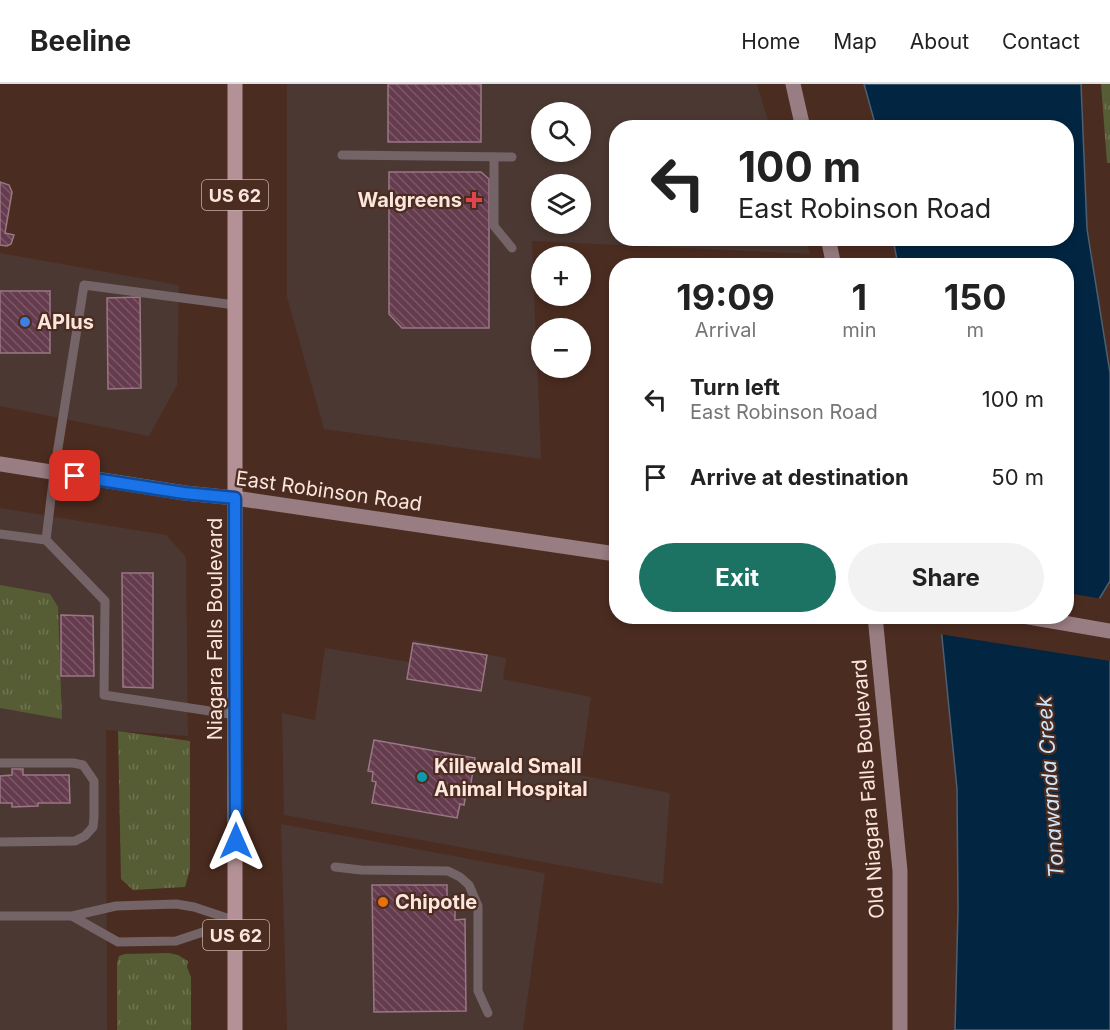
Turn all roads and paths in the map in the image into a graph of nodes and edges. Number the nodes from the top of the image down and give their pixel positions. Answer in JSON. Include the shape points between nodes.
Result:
{"nodes":[{"id":1,"x":235,"y":84,"type":"edge"},
{"id":2,"x":793,"y":84,"type":"edge"},
{"id":3,"x":801,"y":120,"type":"edge"},
{"id":4,"x":342,"y":155,"type":"dead end"},
{"id":5,"x":494,"y":157,"type":"junction"},
{"id":6,"x":512,"y":157,"type":"dead end"},
{"id":7,"x":512,"y":248,"type":"dead end"},
{"id":8,"x":235,"y":305,"type":"junction"},
{"id":9,"x":0,"y":464,"type":"edge"},
{"id":10,"x":54,"y":473,"type":"junction"},
{"id":11,"x":235,"y":498,"type":"junction"},
{"id":12,"x":0,"y":534,"type":"edge"},
{"id":13,"x":46,"y":540,"type":"junction"},
{"id":14,"x":609,"y":553,"type":"edge"},
{"id":15,"x":876,"y":624,"type":"edge"},
{"id":16,"x":1068,"y":624,"type":"edge"},
{"id":17,"x":1110,"y":631,"type":"edge"},
{"id":18,"x":236,"y":715,"type":"junction"},
{"id":19,"x":0,"y":763,"type":"edge"},
{"id":20,"x":0,"y":842,"type":"edge"},
{"id":21,"x":335,"y":867,"type":"dead end"},
{"id":22,"x":0,"y":916,"type":"edge"},
{"id":23,"x":72,"y":916,"type":"junction"},
{"id":24,"x":236,"y":921,"type":"junction"},
{"id":25,"x":488,"y":1013,"type":"dead end"},
{"id":26,"x":235,"y":1030,"type":"edge"},
{"id":27,"x":900,"y":1030,"type":"edge"}],
"edges":[{"from":1,"to":8,"type":"main road","name":"Niagara Falls Boulevard","number":"US 62"},
{"from":2,"to":3,"type":"street"},
{"from":4,"to":5,"type":"lane"},
{"from":5,"to":6,"type":"lane"},
{"from":5,"to":7,"type":"lane","via":[[494,226]]},
{"from":8,"to":10,"type":"lane","via":[[84,285]]},
{"from":8,"to":11,"type":"main road","name":"Niagara Falls Boulevard","number":"US 62"},
{"from":9,"to":10,"type":"street","name":"East Robinson Road"},
{"from":10,"to":11,"type":"street","name":"East Robinson Road"},
{"from":10,"to":13,"type":"lane"},
{"from":11,"to":14,"type":"street","name":"East Robinson Road"},
{"from":11,"to":18,"type":"main road","name":"Niagara Falls Boulevard","number":"US 62"},
{"from":12,"to":13,"type":"lane"},
{"from":13,"to":18,"type":"lane","via":[[105,601],[104,695]]},
{"from":15,"to":27,"type":"street","name":"Old Niagara Falls Boulevard","via":[[900,871]]},
{"from":16,"to":17,"type":"street"},
{"from":18,"to":24,"type":"main road","name":"Niagara Falls Boulevard","number":"US 62"},
{"from":19,"to":20,"type":"lane","via":[[83,765],[94,781],[94,817],[93,827],[75,841]]},
{"from":21,"to":25,"type":"lane","via":[[448,871],[469,885],[478,906],[478,991]]},
{"from":22,"to":23,"type":"lane"},
{"from":23,"to":24,"type":"lane","via":[[116,906],[176,904]]},
{"from":23,"to":24,"type":"lane","via":[[118,942],[176,941]]},
{"from":24,"to":26,"type":"main road","name":"Niagara Falls Boulevard","number":"US 62"}]}
